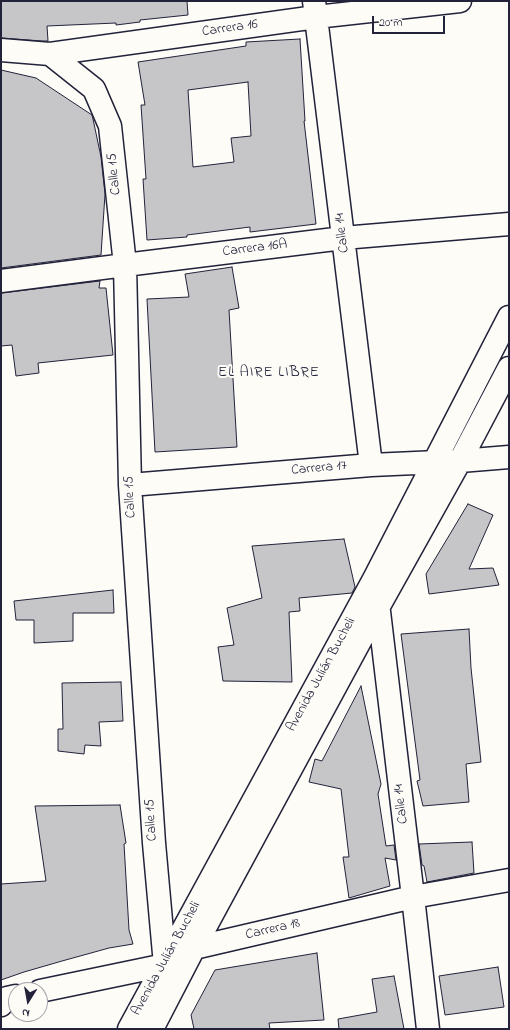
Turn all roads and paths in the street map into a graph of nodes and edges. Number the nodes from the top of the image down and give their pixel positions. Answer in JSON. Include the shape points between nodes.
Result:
{"nodes":[{"id":1,"x":460,"y":1,"type":"edge"},
{"id":2,"x":315,"y":9,"type":"edge"},
{"id":3,"x":1,"y":50,"type":"edge"},
{"id":4,"x":50,"y":54,"type":"junction"},
{"id":5,"x":509,"y":224,"type":"edge"},
{"id":6,"x":343,"y":238,"type":"junction"},
{"id":7,"x":125,"y":265,"type":"junction"},
{"id":8,"x":1,"y":281,"type":"edge"},
{"id":9,"x":509,"y":317,"type":"edge"},
{"id":10,"x":509,"y":368,"type":"edge"},
{"id":11,"x":509,"y":457,"type":"edge"},
{"id":12,"x":460,"y":461,"type":"junction"},
{"id":13,"x":434,"y":462,"type":"junction"},
{"id":14,"x":371,"y":465,"type":"junction"},
{"id":15,"x":130,"y":485,"type":"junction"},
{"id":16,"x":374,"y":579,"type":"junction"},
{"id":17,"x":379,"y":606,"type":"junction"},
{"id":18,"x":509,"y":880,"type":"edge"},
{"id":19,"x":413,"y":897,"type":"junction"},
{"id":20,"x":194,"y":948,"type":"junction"},
{"id":21,"x":164,"y":964,"type":"junction"},
{"id":22,"x":48,"y":989,"type":"edge"},
{"id":23,"x":154,"y":1028,"type":"edge"},
{"id":24,"x":129,"y":1029,"type":"edge"},
{"id":25,"x":428,"y":1029,"type":"edge"}],
"edges":[{"from":1,"to":2,"type":"street","name":"Carrera 16"},
{"from":2,"to":4,"type":"street","name":"Carrera 16"},
{"from":2,"to":6,"type":"street","name":"Calle 14"},
{"from":3,"to":4,"type":"street","name":"Carrera 16"},
{"from":4,"to":7,"type":"street","name":"Calle 15","via":[[94,89],[110,126]]},
{"from":5,"to":6,"type":"street","name":"Carrera 16A"},
{"from":6,"to":7,"type":"street","name":"Carrera 16A"},
{"from":6,"to":14,"type":"street","name":"Calle 14"},
{"from":7,"to":8,"type":"street","name":"Carrera 16A"},
{"from":7,"to":15,"type":"street","name":"Calle 15"},
{"from":9,"to":13,"type":"street","name":"Avenida Julián Bucheli"},
{"from":10,"to":12,"type":"street","name":"Avenida Julián Bucheli"},
{"from":11,"to":12,"type":"street","name":"Carrera 17"},
{"from":12,"to":13,"type":"street","name":"Carrera 17"},
{"from":12,"to":17,"type":"street","name":"Avenida Julián Bucheli"},
{"from":13,"to":14,"type":"street","name":"Carrera 17"},
{"from":13,"to":16,"type":"street","name":"Avenida Julián Bucheli"},
{"from":14,"to":15,"type":"street","name":"Carrera 17"},
{"from":15,"to":21,"type":"street","name":"Calle 15"},
{"from":16,"to":17,"type":"street","name":"Calle 14"},
{"from":16,"to":21,"type":"street","name":"Avenida Julián Bucheli"},
{"from":17,"to":19,"type":"street","name":"Calle 14"},
{"from":17,"to":20,"type":"street","name":"Avenida Julián Bucheli"},
{"from":18,"to":19,"type":"street","name":"Carrera 18"},
{"from":19,"to":20,"type":"street","name":"Carrera 18"},
{"from":19,"to":25,"type":"street","name":"Calle 14"},
{"from":20,"to":21,"type":"street","name":"Carrera 18"},
{"from":20,"to":23,"type":"street","name":"Avenida Julián Bucheli"},
{"from":21,"to":22,"type":"street","name":"Carrera 18"},
{"from":21,"to":24,"type":"street","name":"Avenida Julián Bucheli"}]}
